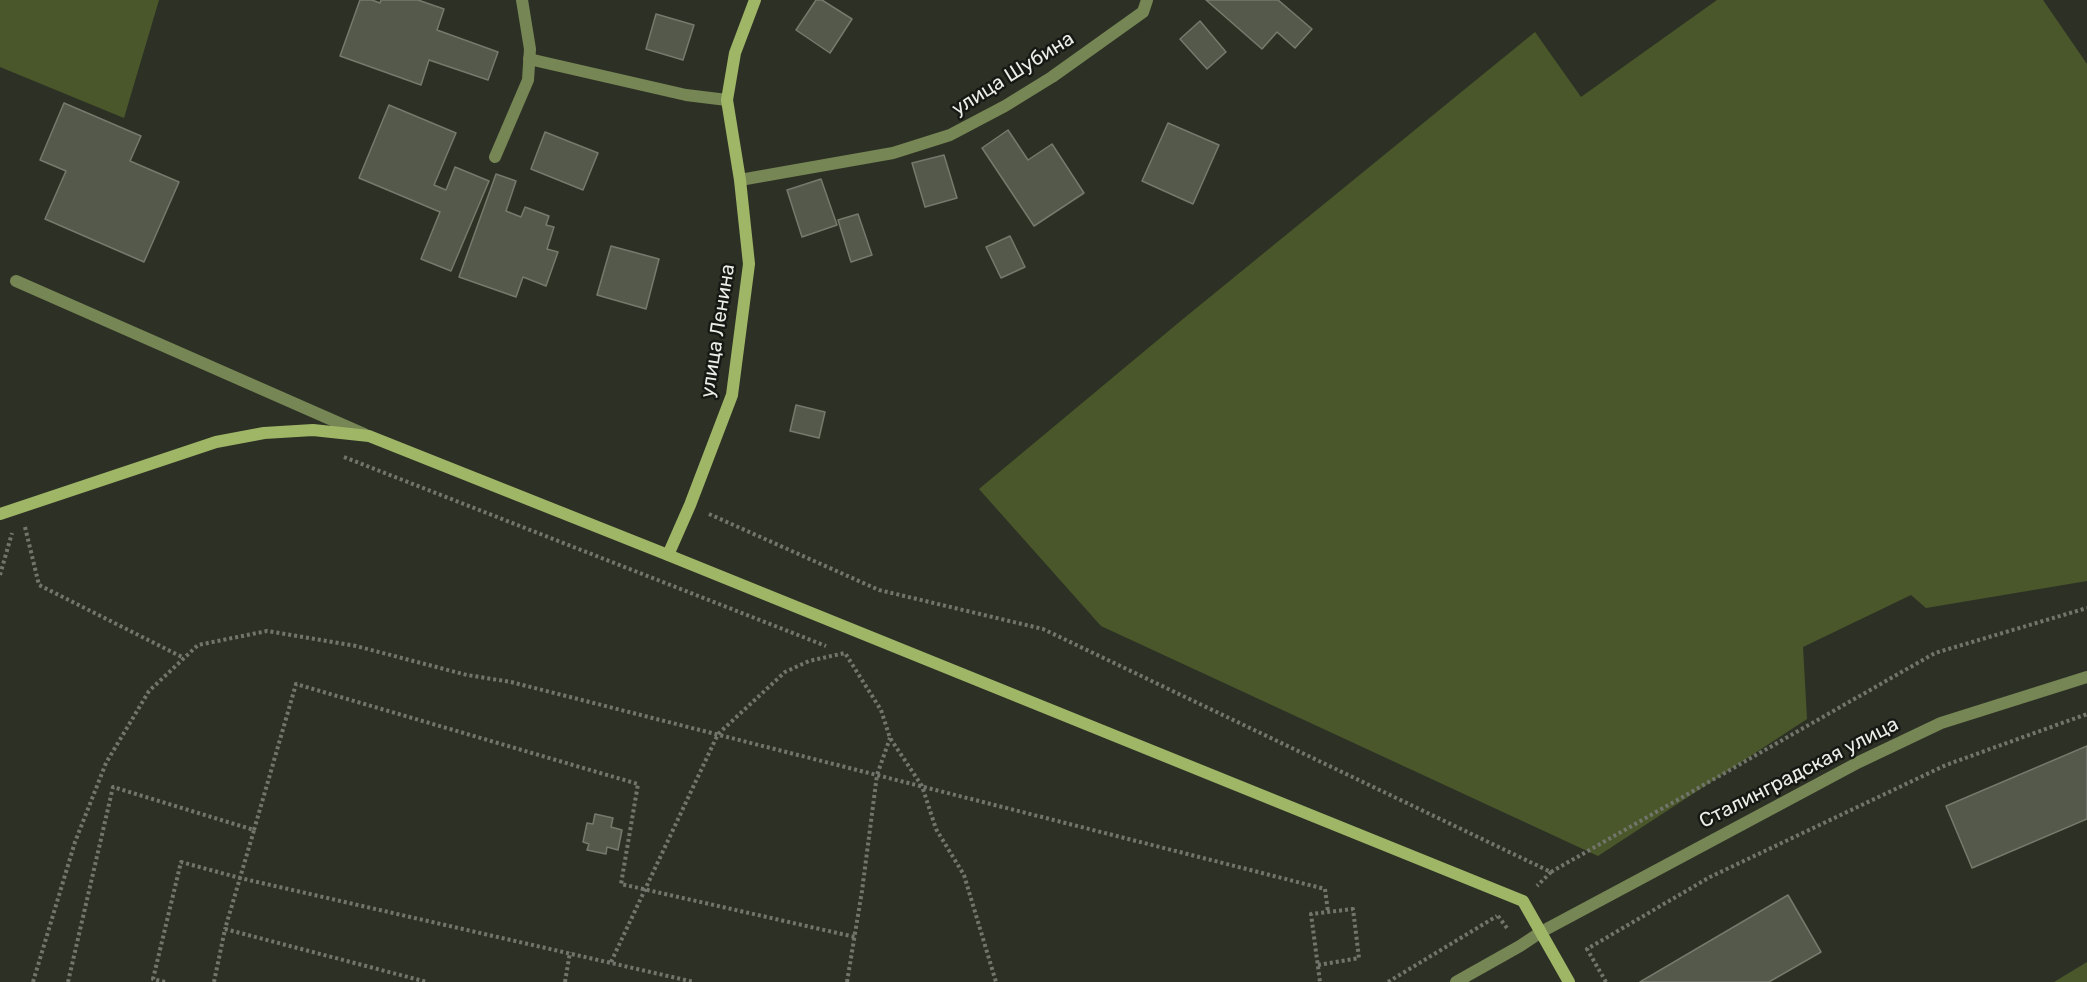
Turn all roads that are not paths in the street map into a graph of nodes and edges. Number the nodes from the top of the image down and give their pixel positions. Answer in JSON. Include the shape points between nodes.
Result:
{"nodes":[{"id":1,"x":522,"y":0,"type":"edge"},
{"id":2,"x":755,"y":0,"type":"edge"},
{"id":3,"x":1147,"y":0,"type":"edge"},
{"id":4,"x":529,"y":59,"type":"junction"},
{"id":5,"x":727,"y":100,"type":"junction"},
{"id":6,"x":495,"y":157,"type":"dead end"},
{"id":7,"x":740,"y":180,"type":"junction"},
{"id":8,"x":16,"y":281,"type":"dead end"},
{"id":9,"x":369,"y":436,"type":"junction"},
{"id":10,"x":0,"y":514,"type":"edge"},
{"id":11,"x":668,"y":555,"type":"junction"},
{"id":12,"x":2087,"y":677,"type":"edge"},
{"id":13,"x":1541,"y":932,"type":"junction"},
{"id":14,"x":1456,"y":982,"type":"edge"},
{"id":15,"x":1569,"y":982,"type":"edge"}],
"edges":[{"from":1,"to":4,"type":"street"},
{"from":2,"to":5,"type":"street","name":"улица Ленина","via":[[735,53]]},
{"from":3,"to":7,"type":"street","name":"улица Шубина","via":[[1143,12],[1052,77],[950,135],[893,153]]},
{"from":4,"to":5,"type":"street","via":[[686,95]]},
{"from":4,"to":6,"type":"street","via":[[528,80]]},
{"from":5,"to":7,"type":"street","name":"улица Ленина"},
{"from":7,"to":11,"type":"street","name":"улица Ленина","via":[[749,264],[732,395]]},
{"from":8,"to":9,"type":"street"},
{"from":9,"to":10,"type":"street","via":[[313,430],[264,433],[216,442]]},
{"from":9,"to":11,"type":"street"},
{"from":11,"to":13,"type":"street","via":[[1523,901]]},
{"from":12,"to":13,"type":"street","name":"Сталинградская улица","via":[[1941,723],[1859,762]]},
{"from":13,"to":14,"type":"street","name":"Сталинградская улица"},
{"from":13,"to":15,"type":"street"}]}
